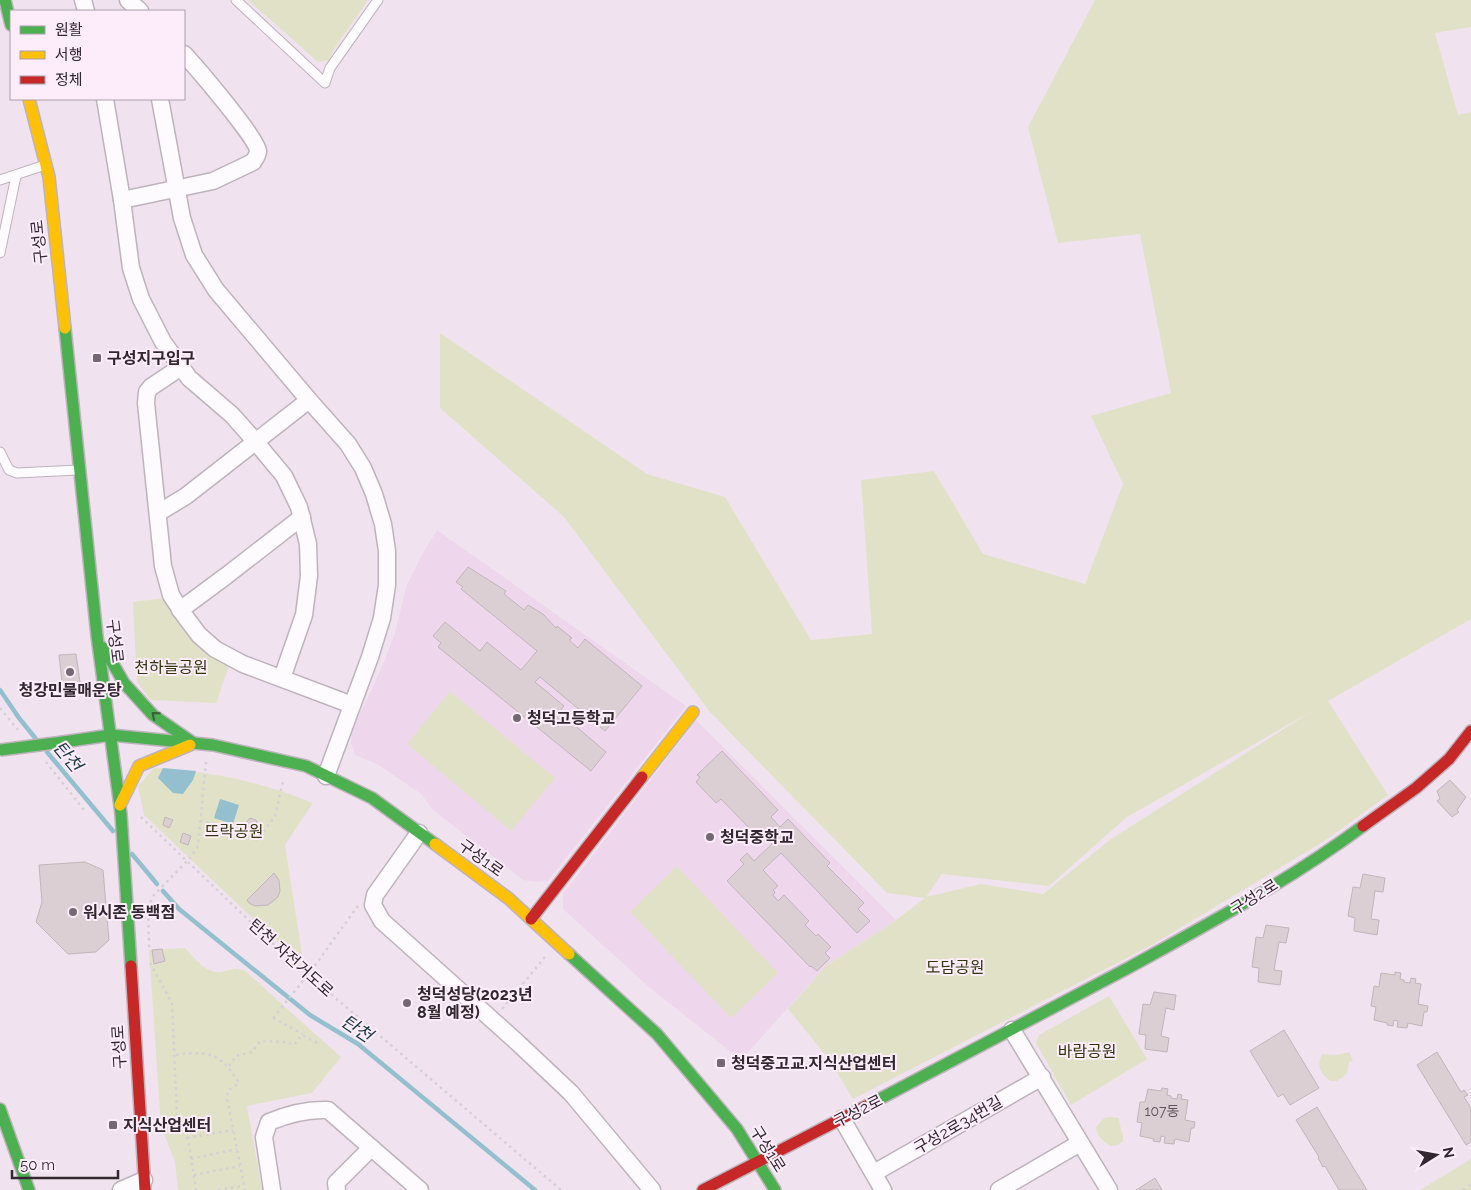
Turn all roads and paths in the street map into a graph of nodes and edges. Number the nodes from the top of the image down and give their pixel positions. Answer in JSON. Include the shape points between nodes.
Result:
{"nodes":[{"id":1,"x":5,"y":0,"type":"edge"},
{"id":2,"x":128,"y":0,"type":"edge"},
{"id":3,"x":236,"y":0,"type":"edge"},
{"id":4,"x":378,"y":0,"type":"edge"},
{"id":5,"x":139,"y":10,"type":"edge"},
{"id":6,"x":10,"y":21,"type":"edge"},
{"id":7,"x":185,"y":55,"type":"edge"},
{"id":8,"x":29,"y":100,"type":"edge"},
{"id":9,"x":104,"y":100,"type":"edge"},
{"id":10,"x":160,"y":100,"type":"edge"},
{"id":11,"x":46,"y":165,"type":"junction"},
{"id":12,"x":16,"y":176,"type":"junction"},
{"id":13,"x":0,"y":180,"type":"edge"},
{"id":14,"x":177,"y":189,"type":"junction"},
{"id":15,"x":122,"y":200,"type":"junction"},
{"id":16,"x":0,"y":253,"type":"edge"},
{"id":17,"x":181,"y":367,"type":"junction"},
{"id":18,"x":309,"y":400,"type":"junction"},
{"id":19,"x":255,"y":441,"type":"junction"},
{"id":20,"x":0,"y":452,"type":"edge"},
{"id":21,"x":80,"y":470,"type":"junction"},
{"id":22,"x":158,"y":513,"type":"junction"},
{"id":23,"x":302,"y":517,"type":"junction"},
{"id":24,"x":180,"y":610,"type":"junction"},
{"id":25,"x":98,"y":636,"type":"junction"},
{"id":26,"x":282,"y":678,"type":"junction"},
{"id":27,"x":352,"y":704,"type":"junction"},
{"id":28,"x":693,"y":712,"type":"dead end"},
{"id":29,"x":1471,"y":731,"type":"edge"},
{"id":30,"x":111,"y":735,"type":"junction"},
{"id":31,"x":194,"y":743,"type":"junction"},
{"id":32,"x":210,"y":744,"type":"junction"},
{"id":33,"x":0,"y":750,"type":"edge"},
{"id":34,"x":288,"y":762,"type":"junction"},
{"id":35,"x":326,"y":776,"type":"junction"},
{"id":36,"x":121,"y":809,"type":"junction"},
{"id":37,"x":141,"y":817,"type":"dead end"},
{"id":38,"x":200,"y":822,"type":"junction"},
{"id":39,"x":419,"y":833,"type":"junction"},
{"id":40,"x":187,"y":862,"type":"junction"},
{"id":41,"x":357,"y":907,"type":"dead end"},
{"id":42,"x":531,"y":918,"type":"junction"},
{"id":43,"x":557,"y":942,"type":"junction"},
{"id":44,"x":149,"y":950,"type":"dead end"},
{"id":45,"x":150,"y":961,"type":"dead end"},
{"id":46,"x":493,"y":1021,"type":"junction"},
{"id":47,"x":1012,"y":1030,"type":"junction"},
{"id":48,"x":176,"y":1055,"type":"junction"},
{"id":49,"x":229,"y":1066,"type":"junction"},
{"id":50,"x":1042,"y":1077,"type":"junction"},
{"id":51,"x":0,"y":1109,"type":"edge"},
{"id":52,"x":842,"y":1119,"type":"junction"},
{"id":53,"x":233,"y":1130,"type":"junction"},
{"id":54,"x":0,"y":1132,"type":"edge"},
{"id":55,"x":187,"y":1138,"type":"junction"},
{"id":56,"x":1080,"y":1143,"type":"junction"},
{"id":57,"x":371,"y":1148,"type":"junction"},
{"id":58,"x":237,"y":1149,"type":"junction"},
{"id":59,"x":191,"y":1159,"type":"junction"},
{"id":60,"x":7,"y":1161,"type":"dead end"},
{"id":61,"x":758,"y":1162,"type":"junction"},
{"id":62,"x":240,"y":1166,"type":"junction"},
{"id":63,"x":874,"y":1173,"type":"junction"},
{"id":64,"x":194,"y":1175,"type":"junction"},
{"id":65,"x":14,"y":1182,"type":"dead end"},
{"id":66,"x":1471,"y":1184,"type":"edge"},
{"id":67,"x":244,"y":1186,"type":"junction"},
{"id":68,"x":148,"y":1187,"type":"edge"},
{"id":69,"x":29,"y":1190,"type":"edge"},
{"id":70,"x":121,"y":1190,"type":"edge"},
{"id":71,"x":196,"y":1190,"type":"edge"},
{"id":72,"x":218,"y":1190,"type":"edge"},
{"id":73,"x":245,"y":1190,"type":"edge"},
{"id":74,"x":272,"y":1190,"type":"edge"},
{"id":75,"x":337,"y":1190,"type":"edge"},
{"id":76,"x":420,"y":1190,"type":"edge"},
{"id":77,"x":561,"y":1190,"type":"edge"},
{"id":78,"x":652,"y":1190,"type":"edge"},
{"id":79,"x":703,"y":1190,"type":"edge"},
{"id":80,"x":775,"y":1190,"type":"edge"},
{"id":81,"x":883,"y":1190,"type":"edge"},
{"id":82,"x":999,"y":1190,"type":"edge"},
{"id":83,"x":1110,"y":1190,"type":"edge"},
{"id":84,"x":1463,"y":1190,"type":"edge"}],
"edges":[{"from":1,"to":6,"type":"main road"},
{"from":2,"to":5,"type":"street"},
{"from":3,"to":4,"type":"lane","via":[[325,83],[330,68]]},
{"from":7,"to":14,"type":"street","via":[[240,121],[258,152],[253,162],[225,176]]},
{"from":8,"to":11,"type":"main road","name":"구성로"},
{"from":9,"to":15,"type":"street"},
{"from":10,"to":14,"type":"street"},
{"from":11,"to":12,"type":"lane"},
{"from":11,"to":21,"type":"main road","name":"구성로"},
{"from":12,"to":13,"type":"lane"},
{"from":12,"to":16,"type":"lane"},
{"from":14,"to":15,"type":"street"},
{"from":14,"to":18,"type":"street","via":[[194,255],[216,290]]},
{"from":15,"to":17,"type":"street","via":[[131,268],[141,299],[163,342]]},
{"from":17,"to":19,"type":"street"},
{"from":17,"to":22,"type":"street","via":[[147,392]]},
{"from":18,"to":19,"type":"street"},
{"from":18,"to":27,"type":"street","via":[[348,444],[363,468],[383,524],[387,551],[387,585],[382,618]]},
{"from":19,"to":22,"type":"street","via":[[186,496]]},
{"from":19,"to":23,"type":"street","via":[[284,476]]},
{"from":20,"to":21,"type":"lane","via":[[9,470],[17,473]]},
{"from":21,"to":25,"type":"main road","name":"구성로"},
{"from":22,"to":24,"type":"street","via":[[163,566],[171,595]]},
{"from":23,"to":24,"type":"street"},
{"from":23,"to":26,"type":"street","via":[[308,544],[309,576],[304,616]]},
{"from":24,"to":26,"type":"street","via":[[214,649]]},
{"from":25,"to":30,"type":"main road","name":"구성로"},
{"from":31,"to":25,"type":"main road","one_way":true,"via":[[153,715],[124,683]]},
{"from":26,"to":27,"type":"street"},
{"from":27,"to":35,"type":"street"},
{"from":28,"to":42,"type":"main road"},
{"from":29,"to":47,"type":"main road","name":"구성2로","via":[[1449,759],[1416,788],[1334,847],[1231,912]]},
{"from":30,"to":31,"type":"main road","name":"구성1로"},
{"from":30,"to":33,"type":"main road","name":"구성1로","bridge":true},
{"from":30,"to":36,"type":"main road","name":"구성로"},
{"from":31,"to":32,"type":"main road","name":"구성1로"},
{"from":31,"to":36,"type":"main road","via":[[139,766]]},
{"from":32,"to":34,"type":"main road","name":"구성1로"},
{"from":32,"to":38,"type":"path"},
{"from":34,"to":35,"type":"main road","name":"구성1로"},
{"from":34,"to":38,"type":"path","via":[[275,816],[258,840],[236,829]]},
{"from":35,"to":39,"type":"main road","name":"구성1로","via":[[372,798]]},
{"from":36,"to":68,"type":"main road","name":"구성로","via":[[142,1154]]},
{"from":37,"to":40,"type":"path","name":"탄천 자전거도로"},
{"from":38,"to":40,"type":"path","via":[[198,846]]},
{"from":39,"to":42,"type":"main road","name":"구성1로"},
{"from":39,"to":46,"type":"street","via":[[375,895],[373,905],[382,921]]},
{"from":40,"to":44,"type":"path","via":[[152,896],[148,907]]},
{"from":40,"to":77,"type":"path","name":"탄천 자전거도로","via":[[285,955]]},
{"from":41,"to":49,"type":"path","bridge":true,"via":[[273,1018],[319,1044],[302,1035],[294,1045],[260,1041],[252,1052],[236,1056]]},
{"from":42,"to":43,"type":"main road","name":"구성1로"},
{"from":43,"to":46,"type":"path"},
{"from":43,"to":61,"type":"main road","name":"구성1로","via":[[657,1034],[737,1129]]},
{"from":45,"to":48,"type":"path","via":[[172,1003]]},
{"from":46,"to":78,"type":"street","via":[[571,1093]]},
{"from":47,"to":50,"type":"street"},
{"from":47,"to":52,"type":"main road","name":"구성2로"},
{"from":48,"to":49,"type":"path","via":[[198,1052],[214,1056]]},
{"from":48,"to":55,"type":"path","via":[[177,1116]]},
{"from":49,"to":53,"type":"path","via":[[239,1083],[228,1091],[227,1098]]},
{"from":50,"to":56,"type":"street"},
{"from":50,"to":63,"type":"street","name":"구성2로34번길"},
{"from":51,"to":69,"type":"main road"},
{"from":52,"to":61,"type":"main road","name":"구성2로"},
{"from":52,"to":63,"type":"street"},
{"from":53,"to":55,"type":"path"},
{"from":53,"to":58,"type":"path"},
{"from":54,"to":60,"type":"main road"},
{"from":54,"to":65,"type":"main road"},
{"from":55,"to":59,"type":"path"},
{"from":56,"to":82,"type":"street"},
{"from":56,"to":83,"type":"street"},
{"from":57,"to":74,"type":"street","via":[[328,1110],[288,1114],[269,1122],[264,1137]]},
{"from":57,"to":75,"type":"street","via":[[336,1183]]},
{"from":57,"to":76,"type":"street"},
{"from":58,"to":59,"type":"path"},
{"from":58,"to":62,"type":"path"},
{"from":59,"to":64,"type":"path"},
{"from":61,"to":79,"type":"main road","name":"구성2로"},
{"from":61,"to":80,"type":"main road","name":"구성1로"},
{"from":62,"to":64,"type":"path"},
{"from":62,"to":67,"type":"path"},
{"from":63,"to":81,"type":"street"},
{"from":64,"to":71,"type":"path"},
{"from":66,"to":84,"type":"path"},
{"from":67,"to":72,"type":"path"},
{"from":67,"to":73,"type":"path"},
{"from":68,"to":70,"type":"street"}]}
